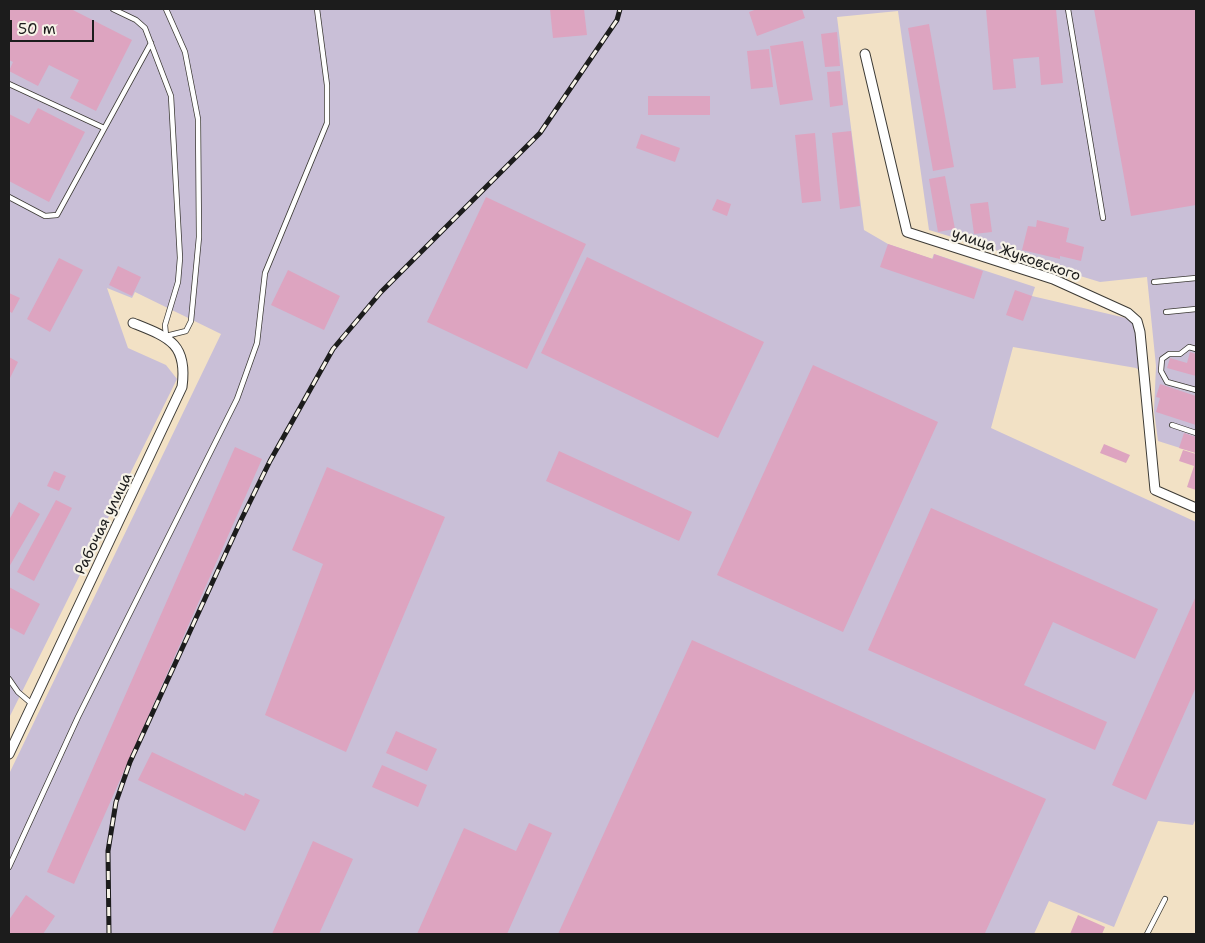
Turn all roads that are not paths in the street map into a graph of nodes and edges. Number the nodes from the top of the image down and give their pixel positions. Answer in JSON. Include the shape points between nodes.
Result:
{"nodes":[{"id":1,"x":113,"y":9,"type":"edge"},
{"id":2,"x":166,"y":9,"type":"edge"},
{"id":3,"x":317,"y":9,"type":"edge"},
{"id":4,"x":1068,"y":9,"type":"edge"},
{"id":5,"x":151,"y":43,"type":"junction"},
{"id":6,"x":866,"y":54,"type":"dead end"},
{"id":7,"x":9,"y":84,"type":"edge"},
{"id":8,"x":104,"y":128,"type":"junction"},
{"id":9,"x":9,"y":197,"type":"edge"},
{"id":10,"x":1103,"y":218,"type":"dead end"},
{"id":11,"x":1196,"y":278,"type":"edge"},
{"id":12,"x":1154,"y":282,"type":"dead end"},
{"id":13,"x":1196,"y":309,"type":"edge"},
{"id":14,"x":1166,"y":312,"type":"dead end"},
{"id":15,"x":133,"y":323,"type":"dead end"},
{"id":16,"x":166,"y":336,"type":"junction"},
{"id":17,"x":1196,"y":349,"type":"edge"},
{"id":18,"x":1196,"y":390,"type":"edge"},
{"id":19,"x":1172,"y":425,"type":"dead end"},
{"id":20,"x":1196,"y":433,"type":"edge"},
{"id":21,"x":1196,"y":508,"type":"edge"},
{"id":22,"x":9,"y":679,"type":"edge"},
{"id":23,"x":32,"y":704,"type":"junction"},
{"id":24,"x":9,"y":754,"type":"edge"},
{"id":25,"x":9,"y":867,"type":"edge"},
{"id":26,"x":1164,"y":899,"type":"dead end"},
{"id":27,"x":1147,"y":934,"type":"edge"}],
"edges":[{"from":1,"to":5,"type":"lane","via":[[146,28]]},
{"from":2,"to":16,"type":"lane","via":[[185,52],[198,119],[199,237],[191,322],[186,331]]},
{"from":3,"to":25,"type":"lane","via":[[327,85],[327,123],[265,273],[256,343],[238,399],[78,717]]},
{"from":4,"to":10,"type":"lane"},
{"from":5,"to":8,"type":"lane"},
{"from":5,"to":16,"type":"lane","via":[[171,96],[180,258],[178,282],[165,324]]},
{"from":6,"to":21,"type":"street","name":"улица Жуковского","via":[[907,232],[1053,279],[1128,313],[1137,321],[1154,490]]},
{"from":7,"to":8,"type":"lane"},
{"from":8,"to":9,"type":"lane","via":[[57,215],[45,216]]},
{"from":11,"to":12,"type":"lane"},
{"from":13,"to":14,"type":"lane"},
{"from":15,"to":16,"type":"street"},
{"from":16,"to":23,"type":"street","name":"Рабочая улица","via":[[183,365],[179,397]]},
{"from":17,"to":18,"type":"lane","via":[[1189,347],[1180,354],[1169,354],[1162,359],[1161,372],[1167,382]]},
{"from":19,"to":20,"type":"lane"},
{"from":22,"to":23,"type":"lane"},
{"from":23,"to":24,"type":"street","name":"Рабочая улица"},
{"from":26,"to":27,"type":"lane"}]}
